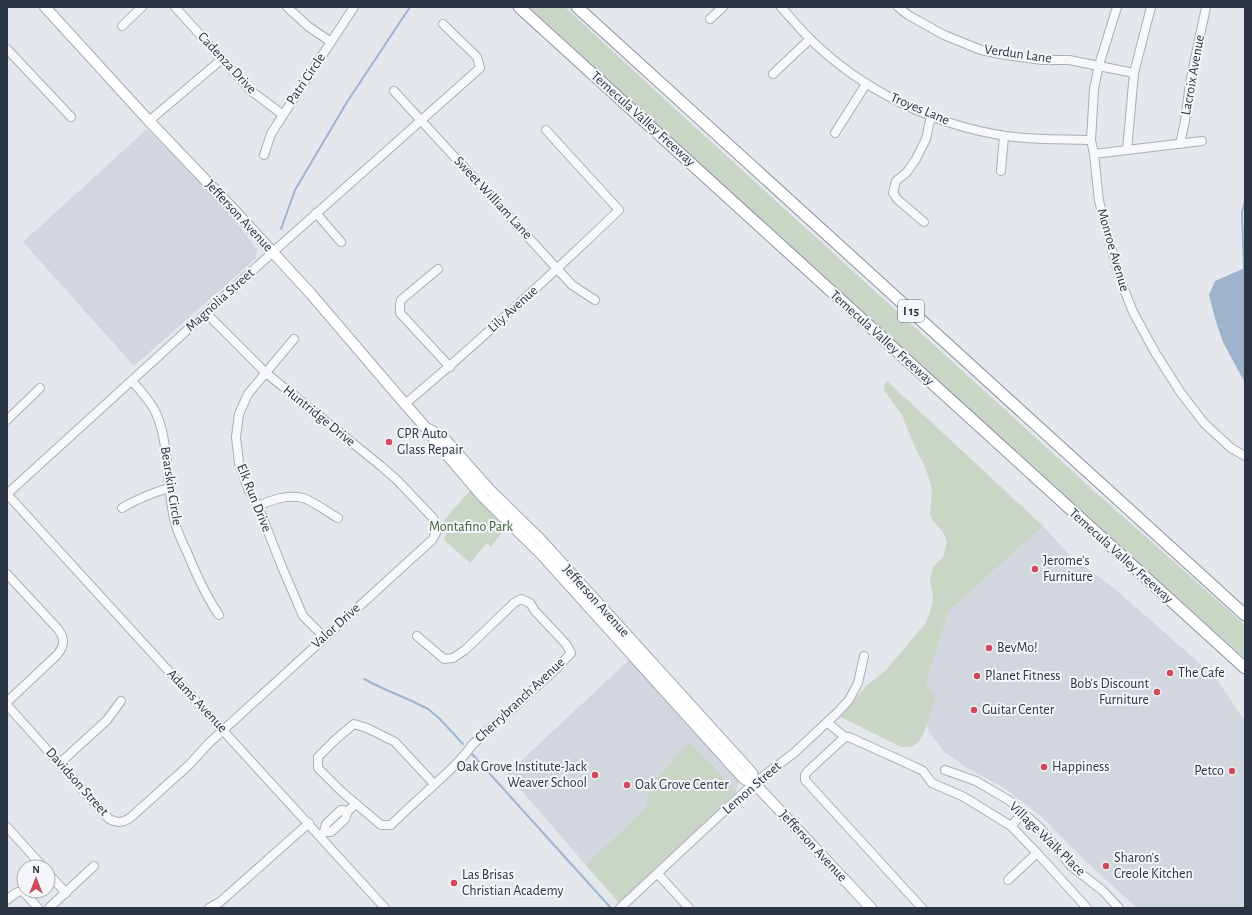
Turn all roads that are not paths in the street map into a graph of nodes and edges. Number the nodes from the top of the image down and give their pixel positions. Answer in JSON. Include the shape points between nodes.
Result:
{"nodes":[{"id":1,"x":45,"y":7,"type":"edge"},
{"id":2,"x":142,"y":7,"type":"edge"},
{"id":3,"x":175,"y":7,"type":"edge"},
{"id":4,"x":287,"y":7,"type":"edge"},
{"id":5,"x":354,"y":7,"type":"edge"},
{"id":6,"x":519,"y":7,"type":"edge"},
{"id":7,"x":577,"y":7,"type":"edge"},
{"id":8,"x":722,"y":7,"type":"edge"},
{"id":9,"x":781,"y":7,"type":"edge"},
{"id":10,"x":898,"y":7,"type":"edge"},
{"id":11,"x":1117,"y":7,"type":"edge"},
{"id":12,"x":1151,"y":7,"type":"edge"},
{"id":13,"x":1206,"y":7,"type":"edge"},
{"id":14,"x":710,"y":19,"type":"dead end"},
{"id":15,"x":443,"y":24,"type":"dead end"},
{"id":16,"x":122,"y":26,"type":"dead end"},
{"id":17,"x":810,"y":39,"type":"junction"},
{"id":18,"x":331,"y":42,"type":"junction"},
{"id":19,"x":7,"y":49,"type":"edge"},
{"id":20,"x":222,"y":59,"type":"junction"},
{"id":21,"x":1099,"y":65,"type":"junction"},
{"id":22,"x":1134,"y":73,"type":"junction"},
{"id":23,"x":773,"y":74,"type":"dead end"},
{"id":24,"x":866,"y":84,"type":"junction"},
{"id":25,"x":394,"y":91,"type":"dead end"},
{"id":26,"x":283,"y":115,"type":"junction"},
{"id":27,"x":931,"y":116,"type":"junction"},
{"id":28,"x":71,"y":117,"type":"dead end"},
{"id":29,"x":149,"y":121,"type":"junction"},
{"id":30,"x":421,"y":121,"type":"junction"},
{"id":31,"x":546,"y":130,"type":"dead end"},
{"id":32,"x":835,"y":132,"type":"dead end"},
{"id":33,"x":1004,"y":136,"type":"junction"},
{"id":34,"x":1091,"y":140,"type":"junction"},
{"id":35,"x":1202,"y":141,"type":"dead end"},
{"id":36,"x":1180,"y":144,"type":"junction"},
{"id":37,"x":1127,"y":150,"type":"junction"},
{"id":38,"x":1094,"y":154,"type":"junction"},
{"id":39,"x":264,"y":155,"type":"dead end"},
{"id":40,"x":1001,"y":171,"type":"dead end"},
{"id":41,"x":316,"y":213,"type":"junction"},
{"id":42,"x":924,"y":222,"type":"dead end"},
{"id":43,"x":341,"y":242,"type":"dead end"},
{"id":44,"x":273,"y":252,"type":"junction"},
{"id":45,"x":438,"y":269,"type":"dead end"},
{"id":46,"x":558,"y":269,"type":"junction"},
{"id":47,"x":595,"y":300,"type":"dead end"},
{"id":48,"x":206,"y":313,"type":"junction"},
{"id":49,"x":294,"y":339,"type":"dead end"},
{"id":50,"x":450,"y":367,"type":"junction"},
{"id":51,"x":266,"y":373,"type":"junction"},
{"id":52,"x":132,"y":380,"type":"junction"},
{"id":53,"x":40,"y":388,"type":"dead end"},
{"id":54,"x":405,"y":404,"type":"junction"},
{"id":55,"x":7,"y":420,"type":"edge"},
{"id":56,"x":427,"y":429,"type":"junction"},
{"id":57,"x":1245,"y":456,"type":"edge"},
{"id":58,"x":169,"y":488,"type":"junction"},
{"id":59,"x":7,"y":494,"type":"edge"},
{"id":60,"x":258,"y":506,"type":"junction"},
{"id":61,"x":122,"y":508,"type":"dead end"},
{"id":62,"x":338,"y":518,"type":"dead end"},
{"id":63,"x":433,"y":518,"type":"joint"},
{"id":64,"x":541,"y":554,"type":"junction"},
{"id":65,"x":7,"y":574,"type":"edge"},
{"id":66,"x":219,"y":615,"type":"dead end"},
{"id":67,"x":610,"y":615,"type":"junction"},
{"id":68,"x":1245,"y":615,"type":"edge"},
{"id":69,"x":417,"y":636,"type":"dead end"},
{"id":70,"x":324,"y":637,"type":"junction"},
{"id":71,"x":864,"y":656,"type":"dead end"},
{"id":72,"x":1245,"y":668,"type":"edge"},
{"id":73,"x":121,"y":701,"type":"dead end"},
{"id":74,"x":7,"y":703,"type":"edge"},
{"id":75,"x":828,"y":723,"type":"junction"},
{"id":76,"x":224,"y":730,"type":"junction"},
{"id":77,"x":845,"y":737,"type":"junction"},
{"id":78,"x":60,"y":763,"type":"junction"},
{"id":79,"x":945,"y":770,"type":"dead end"},
{"id":80,"x":754,"y":783,"type":"junction"},
{"id":81,"x":434,"y":784,"type":"junction"},
{"id":82,"x":356,"y":804,"type":"junction"},
{"id":83,"x":348,"y":811,"type":"junction"},
{"id":84,"x":1023,"y":813,"type":"junction"},
{"id":85,"x":334,"y":817,"type":"junction"},
{"id":86,"x":309,"y":823,"type":"junction"},
{"id":87,"x":340,"y":823,"type":"junction"},
{"id":88,"x":1011,"y":826,"type":"junction"},
{"id":89,"x":7,"y":828,"type":"edge"},
{"id":90,"x":322,"y":834,"type":"junction"},
{"id":91,"x":1037,"y":853,"type":"junction"},
{"id":92,"x":36,"y":859,"type":"edge"},
{"id":93,"x":94,"y":866,"type":"dead end"},
{"id":94,"x":658,"y":874,"type":"junction"},
{"id":95,"x":1008,"y":880,"type":"dead end"},
{"id":96,"x":56,"y":882,"type":"edge"},
{"id":97,"x":66,"y":893,"type":"junction"},
{"id":98,"x":7,"y":900,"type":"edge"},
{"id":99,"x":38,"y":908,"type":"edge"},
{"id":100,"x":49,"y":908,"type":"edge"},
{"id":101,"x":209,"y":908,"type":"edge"},
{"id":102,"x":385,"y":908,"type":"edge"},
{"id":103,"x":620,"y":908,"type":"edge"},
{"id":104,"x":689,"y":908,"type":"edge"},
{"id":105,"x":871,"y":908,"type":"edge"},
{"id":106,"x":922,"y":908,"type":"edge"},
{"id":107,"x":1087,"y":908,"type":"edge"},
{"id":108,"x":1119,"y":908,"type":"edge"}],
"edges":[{"from":1,"to":29,"type":"main road","name":"Jefferson Avenue"},
{"from":2,"to":16,"type":"street"},
{"from":3,"to":20,"type":"street","name":"Cadenza Drive"},
{"from":4,"to":18,"type":"street"},
{"from":5,"to":18,"type":"street","name":"Patri Circle"},
{"from":6,"to":72,"type":"highway","name":"Temecula Valley Freeway"},
{"from":7,"to":68,"type":"highway","number":"I 15"},
{"from":8,"to":14,"type":"street"},
{"from":9,"to":17,"type":"street","name":"Troyes Lane"},
{"from":10,"to":21,"type":"street","name":"Verdun Lane","via":[[944,35],[981,50],[1042,60],[1069,60]]},
{"from":11,"to":21,"type":"street","name":"Monroe Avenue"},
{"from":12,"to":22,"type":"street"},
{"from":13,"to":36,"type":"street","name":"Lacroix Avenue"},
{"from":15,"to":30,"type":"street","name":"Magnolia Street","via":[[477,57],[480,68]]},
{"from":17,"to":23,"type":"street"},
{"from":17,"to":24,"type":"street","name":"Troyes Lane"},
{"from":18,"to":26,"type":"street","name":"Patri Circle"},
{"from":19,"to":28,"type":"street"},
{"from":20,"to":26,"type":"street","name":"Cadenza Drive","via":[[250,90]]},
{"from":20,"to":29,"type":"street"},
{"from":21,"to":22,"type":"street","name":"Verdun Lane"},
{"from":21,"to":34,"type":"street","name":"Monroe Avenue","via":[[1094,89]]},
{"from":22,"to":37,"type":"street"},
{"from":24,"to":27,"type":"street","name":"Troyes Lane"},
{"from":24,"to":32,"type":"street"},
{"from":25,"to":30,"type":"street","name":"Sweet William Lane"},
{"from":26,"to":39,"type":"street","name":"Patri Circle","via":[[271,134]]},
{"from":27,"to":33,"type":"street","name":"Troyes Lane"},
{"from":27,"to":42,"type":"street","via":[[926,139],[907,172],[896,181],[893,193]]},
{"from":29,"to":44,"type":"main road","name":"Jefferson Avenue"},
{"from":30,"to":41,"type":"street","name":"Magnolia Street"},
{"from":30,"to":46,"type":"street","name":"Sweet William Lane"},
{"from":31,"to":46,"type":"street","name":"Lily Avenue","via":[[619,210]]},
{"from":33,"to":34,"type":"street","name":"Troyes Lane"},
{"from":33,"to":40,"type":"street"},
{"from":34,"to":38,"type":"street","name":"Monroe Avenue"},
{"from":35,"to":36,"type":"street"},
{"from":36,"to":37,"type":"street"},
{"from":37,"to":38,"type":"street"},
{"from":38,"to":57,"type":"street","name":"Monroe Avenue","via":[[1099,201],[1122,284],[1133,312],[1185,399],[1204,423],[1231,448]]},
{"from":41,"to":43,"type":"street"},
{"from":41,"to":44,"type":"street","name":"Magnolia Street"},
{"from":44,"to":48,"type":"street","name":"Magnolia Street"},
{"from":44,"to":54,"type":"main road","name":"Jefferson Avenue"},
{"from":45,"to":50,"type":"street","via":[[401,300],[400,313]]},
{"from":46,"to":47,"type":"street","name":"Sweet William Lane","via":[[572,285]]},
{"from":46,"to":50,"type":"street","name":"Lily Avenue"},
{"from":48,"to":51,"type":"street","name":"Huntridge Drive"},
{"from":48,"to":52,"type":"street","name":"Magnolia Street"},
{"from":49,"to":51,"type":"street","name":"Elk Run Drive"},
{"from":50,"to":54,"type":"street","name":"Lily Avenue"},
{"from":51,"to":60,"type":"street","name":"Elk Run Drive","via":[[248,394],[239,414],[236,437],[239,463],[249,491]]},
{"from":51,"to":63,"type":"street","name":"Huntridge Drive","via":[[381,466]]},
{"from":52,"to":58,"type":"street","name":"Bearskin Circle","via":[[147,398],[160,423]]},
{"from":52,"to":59,"type":"street","name":"Magnolia Street"},
{"from":53,"to":55,"type":"street"},
{"from":54,"to":56,"type":"main road","name":"Jefferson Avenue"},
{"from":56,"to":64,"type":"main road","name":"Jefferson Avenue","via":[[482,496]]},
{"from":56,"to":67,"type":"main road","name":"Jefferson Avenue","via":[[443,437]]},
{"from":58,"to":61,"type":"street"},
{"from":58,"to":66,"type":"street","name":"Bearskin Circle","via":[[176,526],[208,600]]},
{"from":59,"to":76,"type":"street","name":"Adams Avenue"},
{"from":60,"to":62,"type":"street","via":[[286,497],[304,498]]},
{"from":60,"to":70,"type":"street","name":"Elk Run Drive","via":[[303,616]]},
{"from":63,"to":70,"type":"street","name":"Valor Drive","via":[[438,529],[432,540]]},
{"from":64,"to":67,"type":"main road","via":[[556,565],[600,613]]},
{"from":64,"to":80,"type":"main road","name":"Jefferson Avenue","via":[[744,779]]},
{"from":65,"to":74,"type":"street","via":[[58,629],[64,642],[57,655]]},
{"from":67,"to":80,"type":"main road","name":"Jefferson Avenue","via":[[752,773]]},
{"from":69,"to":81,"type":"street","name":"Cherrybranch Avenue","via":[[444,659],[452,658],[465,650],[521,599],[530,604],[571,652],[561,665],[472,745],[467,754]]},
{"from":70,"to":76,"type":"street","name":"Valor Drive"},
{"from":71,"to":75,"type":"street","name":"Lemon Street","via":[[858,683],[848,700]]},
{"from":73,"to":78,"type":"street","via":[[107,720]]},
{"from":74,"to":78,"type":"street","name":"Davidson Street"},
{"from":75,"to":77,"type":"street"},
{"from":75,"to":80,"type":"street","name":"Lemon Street"},
{"from":76,"to":78,"type":"street","name":"Davidson Street","via":[[189,765],[123,822],[109,819]]},
{"from":76,"to":86,"type":"street","name":"Adams Avenue"},
{"from":77,"to":88,"type":"street","via":[[849,736],[923,771],[932,783],[964,796]]},
{"from":77,"to":106,"type":"street","via":[[807,772],[806,780]]},
{"from":79,"to":84,"type":"street","name":"Village Walk Place","via":[[976,781],[1010,801]]},
{"from":80,"to":94,"type":"street","name":"Lemon Street"},
{"from":80,"to":105,"type":"main road","name":"Jefferson Avenue"},
{"from":81,"to":82,"type":"street","name":"Cherrybranch Avenue","via":[[391,825],[381,825]]},
{"from":81,"to":82,"type":"street","via":[[395,742],[354,724],[318,757],[318,768]]},
{"from":82,"to":83,"type":"street"},
{"from":83,"to":85,"type":"street","via":[[341,810]]},
{"from":83,"to":87,"type":"street"},
{"from":84,"to":88,"type":"street"},
{"from":84,"to":108,"type":"street","name":"Village Walk Place","via":[[1040,828],[1071,866],[1102,890]]},
{"from":85,"to":87,"type":"street"},
{"from":85,"to":90,"type":"street","via":[[326,824]]},
{"from":86,"to":90,"type":"street","name":"Adams Avenue"},
{"from":86,"to":101,"type":"street","via":[[220,902]]},
{"from":87,"to":90,"type":"street","via":[[331,832]]},
{"from":88,"to":91,"type":"street"},
{"from":89,"to":92,"type":"street"},
{"from":90,"to":102,"type":"street","name":"Adams Avenue"},
{"from":91,"to":95,"type":"street"},
{"from":91,"to":107,"type":"street"},
{"from":93,"to":97,"type":"street"},
{"from":94,"to":103,"type":"street","name":"Lemon Street"},
{"from":94,"to":104,"type":"street"},
{"from":96,"to":97,"type":"street"},
{"from":97,"to":100,"type":"street"},
{"from":98,"to":99,"type":"street","via":[[15,893],[23,891]]}]}
